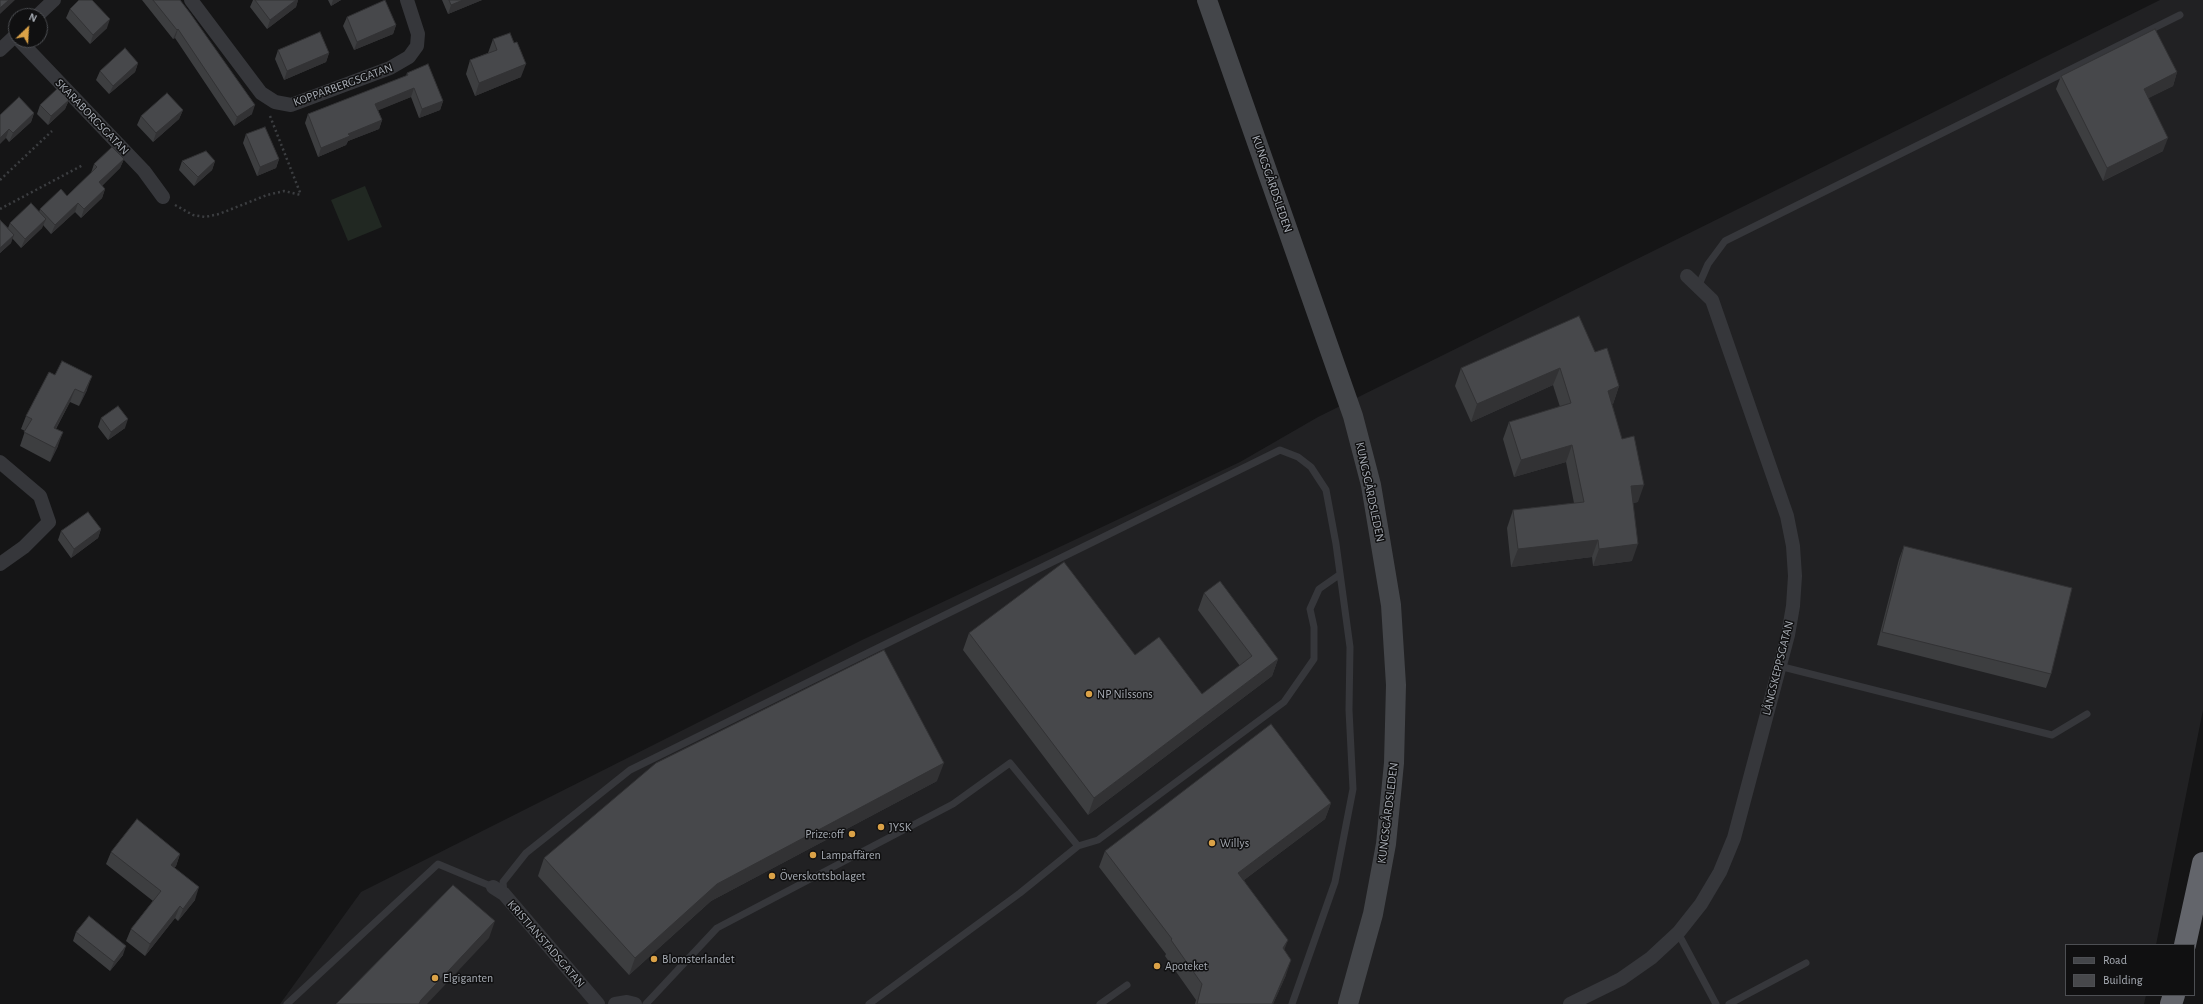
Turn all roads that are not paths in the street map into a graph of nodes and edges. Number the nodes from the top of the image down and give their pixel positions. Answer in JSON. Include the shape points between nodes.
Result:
{"nodes":[{"id":1,"x":54,"y":0,"type":"edge"},
{"id":2,"x":191,"y":0,"type":"edge"},
{"id":3,"x":407,"y":0,"type":"edge"},
{"id":4,"x":1207,"y":0,"type":"edge"},
{"id":5,"x":46,"y":8,"type":"edge"},
{"id":6,"x":2180,"y":15,"type":"dead end"},
{"id":7,"x":8,"y":44,"type":"edge"},
{"id":8,"x":27,"y":48,"type":"edge"},
{"id":9,"x":0,"y":50,"type":"edge"},
{"id":10,"x":163,"y":197,"type":"road end"},
{"id":11,"x":1687,"y":276,"type":"dead end"},
{"id":12,"x":1698,"y":286,"type":"junction"},
{"id":13,"x":0,"y":462,"type":"edge"},
{"id":14,"x":0,"y":564,"type":"edge"},
{"id":15,"x":1339,"y":575,"type":"junction"},
{"id":16,"x":1779,"y":666,"type":"junction"},
{"id":17,"x":2087,"y":714,"type":"dead end"},
{"id":18,"x":1078,"y":846,"type":"junction"},
{"id":19,"x":2203,"y":863,"type":"edge"},
{"id":20,"x":498,"y":890,"type":"junction"},
{"id":21,"x":1678,"y":933,"type":"junction"},
{"id":22,"x":2185,"y":944,"type":"edge"},
{"id":23,"x":1806,"y":964,"type":"dead end"},
{"id":24,"x":1127,"y":985,"type":"dead end"},
{"id":25,"x":287,"y":1004,"type":"edge"},
{"id":26,"x":598,"y":1004,"type":"edge"},
{"id":27,"x":615,"y":1004,"type":"edge"},
{"id":28,"x":635,"y":1004,"type":"edge"},
{"id":29,"x":646,"y":1004,"type":"edge"},
{"id":30,"x":869,"y":1004,"type":"edge"},
{"id":31,"x":1100,"y":1004,"type":"edge"},
{"id":32,"x":1292,"y":1004,"type":"edge"},
{"id":33,"x":1348,"y":1004,"type":"edge"},
{"id":34,"x":1570,"y":1004,"type":"edge"},
{"id":35,"x":1716,"y":1004,"type":"edge"},
{"id":36,"x":1729,"y":1004,"type":"edge"}],
"edges":[{"from":1,"to":5,"type":"street"},
{"from":2,"to":3,"type":"street","name":"KOPPARBERGSGATAN","via":[[261,93],[275,102],[291,106],[399,64],[409,57],[417,46],[418,34]]},
{"from":4,"to":33,"type":"main road","name":"KUNGSGÅRDSLEDEN","via":[[1353,416],[1371,485],[1391,605],[1396,685],[1394,763],[1386,844],[1373,914]]},
{"from":6,"to":12,"type":"lane","via":[[1725,241],[1708,264]]},
{"from":7,"to":9,"type":"street"},
{"from":8,"to":10,"type":"street","name":"SKARABORGSGATAN","via":[[144,171]]},
{"from":11,"to":12,"type":"street","name":"LÅNGSKEPPSGATAN"},
{"from":12,"to":16,"type":"street","name":"LÅNGSKEPPSGATAN","via":[[1712,300],[1787,516],[1794,561],[1793,606]]},
{"from":13,"to":14,"type":"street","via":[[40,496],[49,522],[24,547]]},
{"from":15,"to":18,"type":"lane","via":[[1319,589],[1310,609],[1314,627],[1314,659],[1284,702],[1098,840]]},
{"from":15,"to":20,"type":"lane","via":[[1326,490],[1311,467],[1298,457],[1280,450],[630,770],[526,853]]},
{"from":15,"to":32,"type":"lane","via":[[1350,647],[1349,710],[1353,789],[1335,882]]},
{"from":16,"to":17,"type":"lane","via":[[2052,735]]},
{"from":16,"to":21,"type":"street","name":"LÅNGSKEPPSGATAN","via":[[1734,838],[1720,872],[1705,898]]},
{"from":18,"to":29,"type":"lane","via":[[1010,763],[953,804],[717,928]]},
{"from":18,"to":30,"type":"lane"},
{"from":19,"to":22,"type":"highway"},
{"from":20,"to":25,"type":"lane","via":[[438,864]]},
{"from":20,"to":26,"type":"street","name":"KRISTIANSTADSGATAN"},
{"from":21,"to":34,"type":"street","name":"LÅNGSKEPPSGATAN","via":[[1652,958],[1621,979]]},
{"from":21,"to":35,"type":"lane"},
{"from":23,"to":36,"type":"lane"},
{"from":24,"to":31,"type":"lane"},
{"from":27,"to":28,"type":"street"}]}
